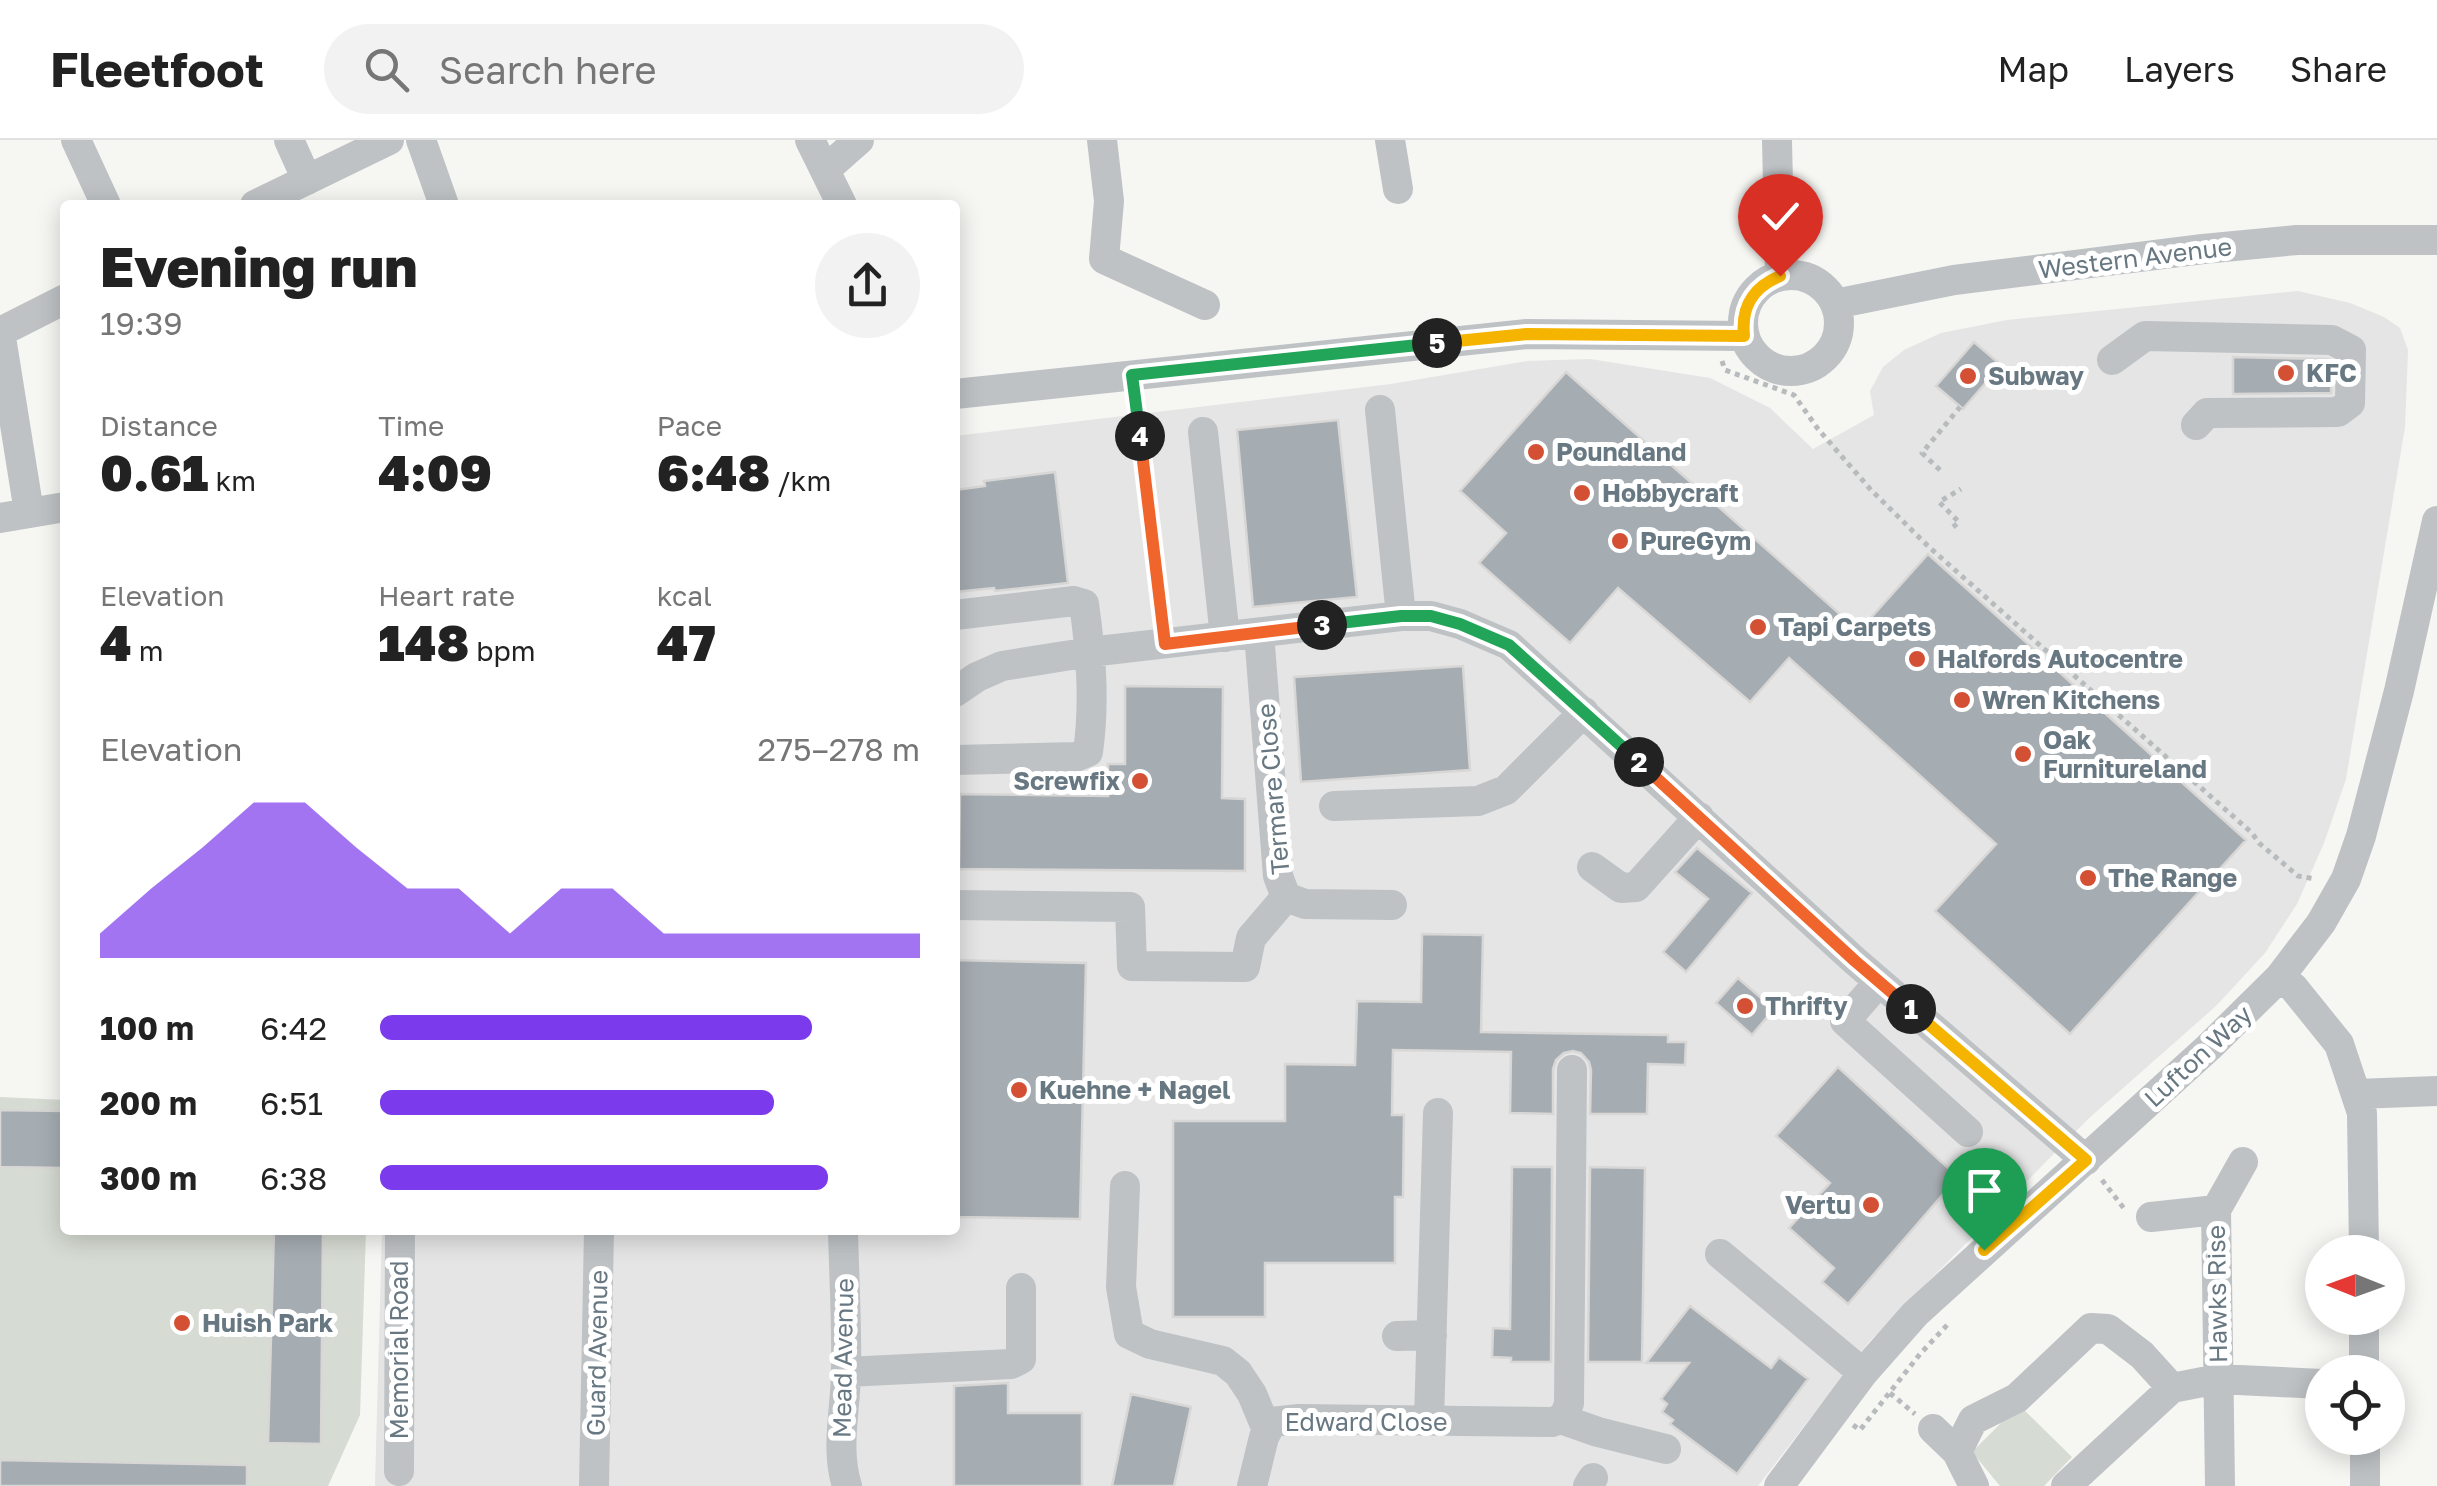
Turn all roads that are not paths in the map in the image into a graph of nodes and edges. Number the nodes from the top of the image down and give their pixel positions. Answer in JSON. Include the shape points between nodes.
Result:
{"nodes":[{"id":1,"x":76,"y":140,"type":"edge"},
{"id":2,"x":289,"y":140,"type":"edge"},
{"id":3,"x":389,"y":140,"type":"edge"},
{"id":4,"x":421,"y":140,"type":"edge"},
{"id":5,"x":810,"y":140,"type":"edge"},
{"id":6,"x":858,"y":140,"type":"edge"},
{"id":7,"x":1102,"y":140,"type":"edge"},
{"id":8,"x":1390,"y":140,"type":"edge"},
{"id":9,"x":1777,"y":140,"type":"edge"},
{"id":10,"x":825,"y":170,"type":"junction"},
{"id":11,"x":307,"y":180,"type":"junction"},
{"id":12,"x":1398,"y":189,"type":"dead end"},
{"id":13,"x":104,"y":200,"type":"edge"},
{"id":14,"x":265,"y":200,"type":"edge"},
{"id":15,"x":442,"y":200,"type":"edge"},
{"id":16,"x":840,"y":200,"type":"edge"},
{"id":17,"x":2437,"y":240,"type":"edge"},
{"id":18,"x":1780,"y":276,"type":"junction"},
{"id":19,"x":60,"y":302,"type":"edge"},
{"id":20,"x":1836,"y":304,"type":"junction"},
{"id":21,"x":1205,"y":305,"type":"dead end"},
{"id":22,"x":0,"y":332,"type":"edge"},
{"id":23,"x":1730,"y":335,"type":"junction"},
{"id":24,"x":2112,"y":360,"type":"dead end"},
{"id":25,"x":960,"y":393,"type":"edge"},
{"id":26,"x":1380,"y":410,"type":"dead end"},
{"id":27,"x":2196,"y":426,"type":"dead end"},
{"id":28,"x":1204,"y":432,"type":"dead end"},
{"id":29,"x":60,"y":508,"type":"edge"},
{"id":30,"x":14,"y":515,"type":"edge"},
{"id":31,"x":2437,"y":521,"type":"edge"},
{"id":32,"x":960,"y":613,"type":"edge"},
{"id":33,"x":1401,"y":616,"type":"junction"},
{"id":34,"x":1259,"y":633,"type":"junction"},
{"id":35,"x":1225,"y":636,"type":"junction"},
{"id":36,"x":1090,"y":652,"type":"junction"},
{"id":37,"x":960,"y":689,"type":"edge"},
{"id":38,"x":1584,"y":712,"type":"junction"},
{"id":39,"x":960,"y":760,"type":"edge"},
{"id":40,"x":1334,"y":806,"type":"dead end"},
{"id":41,"x":1699,"y":817,"type":"junction"},
{"id":42,"x":1592,"y":867,"type":"dead end"},
{"id":43,"x":1286,"y":897,"type":"junction"},
{"id":44,"x":960,"y":905,"type":"edge"},
{"id":45,"x":1392,"y":905,"type":"dead end"},
{"id":46,"x":2279,"y":978,"type":"junction"},
{"id":47,"x":1879,"y":982,"type":"junction"},
{"id":48,"x":1572,"y":1070,"type":"dead end"},
{"id":49,"x":2437,"y":1091,"type":"edge"},
{"id":50,"x":2356,"y":1094,"type":"junction"},
{"id":51,"x":1438,"y":1113,"type":"dead end"},
{"id":52,"x":1968,"y":1132,"type":"dead end"},
{"id":53,"x":2086,"y":1160,"type":"junction"},
{"id":54,"x":2244,"y":1162,"type":"dead end"},
{"id":55,"x":1125,"y":1186,"type":"dead end"},
{"id":56,"x":2216,"y":1210,"type":"junction"},
{"id":57,"x":2151,"y":1217,"type":"road end"},
{"id":58,"x":400,"y":1235,"type":"edge"},
{"id":59,"x":599,"y":1235,"type":"edge"},
{"id":60,"x":843,"y":1235,"type":"edge"},
{"id":61,"x":2364,"y":1235,"type":"edge"},
{"id":62,"x":1720,"y":1254,"type":"dead end"},
{"id":63,"x":1021,"y":1288,"type":"dead end"},
{"id":64,"x":1432,"y":1335,"type":"junction"},
{"id":65,"x":1397,"y":1336,"type":"dead end"},
{"id":66,"x":846,"y":1372,"type":"junction"},
{"id":67,"x":1862,"y":1373,"type":"junction"},
{"id":68,"x":2218,"y":1379,"type":"junction"},
{"id":69,"x":2305,"y":1383,"type":"edge"},
{"id":70,"x":2172,"y":1388,"type":"junction"},
{"id":71,"x":1560,"y":1420,"type":"junction"},
{"id":72,"x":1429,"y":1421,"type":"junction"},
{"id":73,"x":1933,"y":1429,"type":"dead end"},
{"id":74,"x":1267,"y":1430,"type":"junction"},
{"id":75,"x":1666,"y":1450,"type":"dead end"},
{"id":76,"x":1957,"y":1452,"type":"junction"},
{"id":77,"x":2365,"y":1455,"type":"edge"},
{"id":78,"x":399,"y":1471,"type":"dead end"},
{"id":79,"x":595,"y":1481,"type":"edge"},
{"id":80,"x":847,"y":1486,"type":"edge"},
{"id":81,"x":1252,"y":1486,"type":"edge"},
{"id":82,"x":1779,"y":1486,"type":"edge"},
{"id":83,"x":1974,"y":1486,"type":"edge"},
{"id":84,"x":2066,"y":1486,"type":"edge"},
{"id":85,"x":2220,"y":1486,"type":"edge"},
{"id":86,"x":2365,"y":1486,"type":"edge"}],
"edges":[{"from":1,"to":13,"type":"street"},
{"from":2,"to":11,"type":"street"},
{"from":3,"to":11,"type":"street"},
{"from":4,"to":15,"type":"street"},
{"from":5,"to":10,"type":"street"},
{"from":6,"to":10,"type":"street"},
{"from":7,"to":21,"type":"street","via":[[1110,200],[1104,259]]},
{"from":8,"to":12,"type":"street"},
{"from":9,"to":18,"type":"street"},
{"from":10,"to":16,"type":"street"},
{"from":11,"to":14,"type":"street"},
{"from":17,"to":20,"type":"street","name":"Western Avenue","via":[[2297,240],[2204,249],[1954,280]]},
{"from":18,"to":20,"type":"street","via":[[1819,283]]},
{"from":18,"to":23,"type":"street","via":[[1754,292]]},
{"from":19,"to":22,"type":"street"},
{"from":20,"to":23,"type":"street","via":[[1834,346],[1813,366],[1772,367]]},
{"from":22,"to":30,"type":"street"},
{"from":23,"to":25,"type":"street","via":[[1527,334]]},
{"from":24,"to":27,"type":"street","via":[[2145,336],[2332,340],[2351,350],[2350,403],[2338,412],[2207,413]]},
{"from":26,"to":33,"type":"street"},
{"from":28,"to":35,"type":"street"},
{"from":29,"to":30,"type":"street"},
{"from":31,"to":46,"type":"street","name":"Lufton Way","via":[[2362,836],[2321,922]]},
{"from":32,"to":36,"type":"street","via":[[1074,601],[1084,604]]},
{"from":33,"to":34,"type":"street"},
{"from":33,"to":38,"type":"street","via":[[1431,616],[1509,645]]},
{"from":34,"to":35,"type":"street"},
{"from":34,"to":43,"type":"street","name":"Termare Close","via":[[1278,876]]},
{"from":35,"to":36,"type":"street"},
{"from":36,"to":37,"type":"street","via":[[1002,666]]},
{"from":36,"to":39,"type":"street","via":[[1088,752]]},
{"from":38,"to":40,"type":"street","via":[[1506,790],[1478,801]]},
{"from":38,"to":41,"type":"street"},
{"from":41,"to":42,"type":"street","via":[[1636,888],[1621,888]]},
{"from":41,"to":47,"type":"street"},
{"from":43,"to":44,"type":"street","via":[[1250,938],[1245,966],[1132,966],[1130,907]]},
{"from":43,"to":45,"type":"street","name":"Termare Close","via":[[1305,904]]},
{"from":46,"to":50,"type":"street","via":[[2339,1044]]},
{"from":46,"to":53,"type":"street","name":"Lufton Way"},
{"from":47,"to":52,"type":"street","via":[[1845,1022]]},
{"from":47,"to":53,"type":"street"},
{"from":48,"to":71,"type":"street","via":[[1569,1403]]},
{"from":49,"to":50,"type":"street"},
{"from":50,"to":61,"type":"street","via":[[2362,1112]]},
{"from":51,"to":64,"type":"street"},
{"from":53,"to":67,"type":"street","name":"Lufton Way","via":[[1916,1314]]},
{"from":54,"to":56,"type":"street","name":"Hawks Rise"},
{"from":55,"to":74,"type":"street","via":[[1121,1287],[1129,1334],[1223,1361],[1238,1373]]},
{"from":56,"to":57,"type":"street","name":"Hawks Rise"},
{"from":56,"to":68,"type":"street","name":"Hawks Rise"},
{"from":58,"to":78,"type":"street","name":"Memorial Road"},
{"from":59,"to":79,"type":"street","name":"Guard Avenue"},
{"from":60,"to":66,"type":"street","name":"Mead Avenue"},
{"from":62,"to":67,"type":"street"},
{"from":63,"to":66,"type":"street","via":[[1021,1359],[1012,1364]]},
{"from":64,"to":65,"type":"street"},
{"from":64,"to":72,"type":"street"},
{"from":66,"to":80,"type":"street","name":"Mead Avenue","via":[[841,1426]]},
{"from":67,"to":82,"type":"street","name":"Lufton Way"},
{"from":68,"to":69,"type":"street","name":"Hawks Rise"},
{"from":68,"to":70,"type":"street","name":"Hawks Rise"},
{"from":68,"to":85,"type":"street","name":"Hawks Rise"},
{"from":70,"to":76,"type":"street","via":[[2108,1328],[2090,1328],[2018,1398],[1973,1420]]},
{"from":70,"to":84,"type":"street"},
{"from":71,"to":72,"type":"street","name":"Edward Close"},
{"from":71,"to":75,"type":"street","name":"Edward Close"},
{"from":72,"to":74,"type":"street","name":"Edward Close","via":[[1300,1419],[1272,1422]]},
{"from":73,"to":76,"type":"street"},
{"from":74,"to":81,"type":"street","name":"Edward Close"},
{"from":76,"to":83,"type":"street"},
{"from":77,"to":86,"type":"street"}]}
